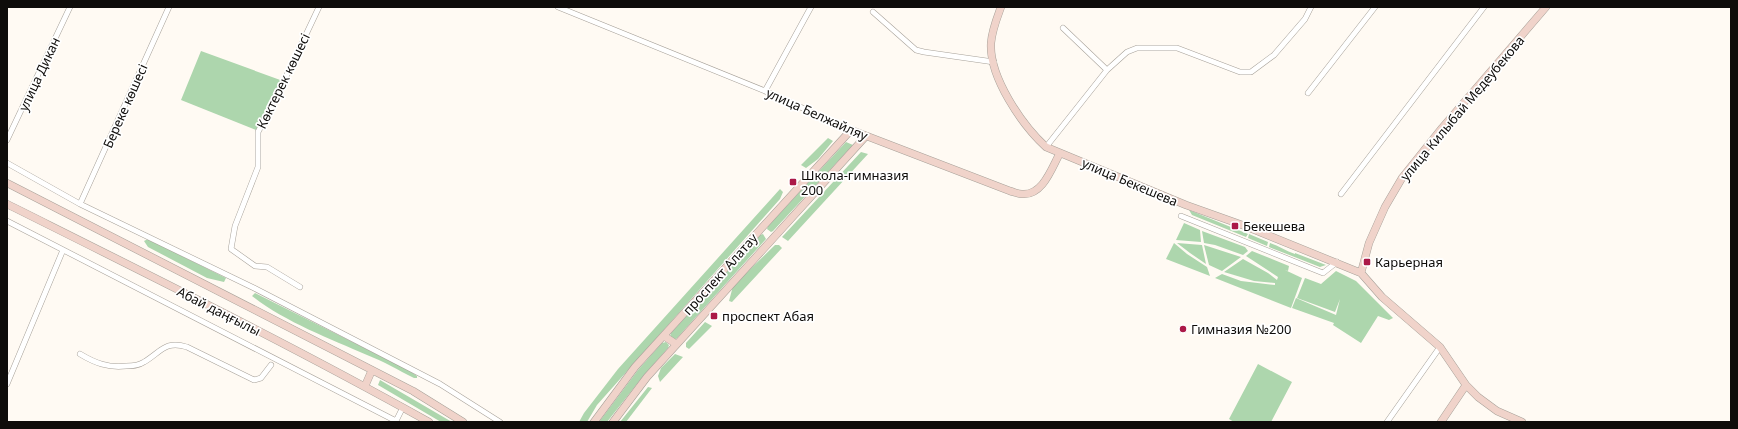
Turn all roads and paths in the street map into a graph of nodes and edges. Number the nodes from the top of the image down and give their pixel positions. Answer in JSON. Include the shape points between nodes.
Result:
{"nodes":[{"id":1,"x":70,"y":7,"type":"edge"},
{"id":2,"x":169,"y":7,"type":"edge"},
{"id":3,"x":319,"y":7,"type":"edge"},
{"id":4,"x":558,"y":7,"type":"edge"},
{"id":5,"x":812,"y":7,"type":"edge"},
{"id":6,"x":1001,"y":7,"type":"edge"},
{"id":7,"x":1311,"y":7,"type":"edge"},
{"id":8,"x":1375,"y":7,"type":"edge"},
{"id":9,"x":1484,"y":7,"type":"edge"},
{"id":10,"x":1546,"y":7,"type":"edge"},
{"id":11,"x":873,"y":12,"type":"dead end"},
{"id":12,"x":1063,"y":28,"type":"dead end"},
{"id":13,"x":994,"y":62,"type":"junction"},
{"id":14,"x":1107,"y":70,"type":"junction"},
{"id":15,"x":765,"y":91,"type":"junction"},
{"id":16,"x":1308,"y":93,"type":"dead end"},
{"id":17,"x":851,"y":130,"type":"junction"},
{"id":18,"x":866,"y":136,"type":"junction"},
{"id":19,"x":7,"y":140,"type":"edge"},
{"id":20,"x":1046,"y":147,"type":"junction"},
{"id":21,"x":1060,"y":153,"type":"junction"},
{"id":22,"x":7,"y":164,"type":"edge"},
{"id":23,"x":7,"y":183,"type":"edge"},
{"id":24,"x":1340,"y":194,"type":"dead end"},
{"id":25,"x":7,"y":204,"type":"edge"},
{"id":26,"x":80,"y":204,"type":"junction"},
{"id":27,"x":1181,"y":216,"type":"dead end"},
{"id":28,"x":7,"y":221,"type":"edge"},
{"id":29,"x":761,"y":229,"type":"junction"},
{"id":30,"x":773,"y":237,"type":"junction"},
{"id":31,"x":63,"y":250,"type":"junction"},
{"id":32,"x":1337,"y":262,"type":"junction"},
{"id":33,"x":1361,"y":273,"type":"junction"},
{"id":34,"x":300,"y":287,"type":"dead end"},
{"id":35,"x":664,"y":336,"type":"junction"},
{"id":36,"x":676,"y":344,"type":"junction"},
{"id":37,"x":1440,"y":347,"type":"junction"},
{"id":38,"x":80,"y":354,"type":"dead end"},
{"id":39,"x":271,"y":365,"type":"dead end"},
{"id":40,"x":372,"y":370,"type":"junction"},
{"id":41,"x":7,"y":384,"type":"edge"},
{"id":42,"x":1466,"y":385,"type":"junction"},
{"id":43,"x":365,"y":386,"type":"junction"},
{"id":44,"x":403,"y":407,"type":"junction"},
{"id":45,"x":429,"y":422,"type":"edge"},
{"id":46,"x":463,"y":422,"type":"edge"},
{"id":47,"x":500,"y":422,"type":"edge"},
{"id":48,"x":594,"y":422,"type":"edge"},
{"id":49,"x":613,"y":422,"type":"edge"},
{"id":50,"x":1387,"y":422,"type":"edge"},
{"id":51,"x":1441,"y":422,"type":"edge"},
{"id":52,"x":1522,"y":422,"type":"edge"}],
"edges":[{"from":1,"to":19,"type":"street","name":"улица Дикан"},
{"from":2,"to":26,"type":"street","name":"Береке көшесі"},
{"from":3,"to":34,"type":"street","name":"Көктерек көшесі","via":[[258,132],[258,167],[235,226],[231,249],[254,266],[267,267]]},
{"from":4,"to":15,"type":"street","name":"улица Белжайляу"},
{"from":5,"to":15,"type":"street"},
{"from":6,"to":13,"type":"main road","name":"улица Бекешева","via":[[991,43]]},
{"from":7,"to":14,"type":"street","via":[[1305,20],[1274,55],[1251,72],[1240,72],[1177,48],[1158,47],[1137,48],[1127,52]]},
{"from":8,"to":16,"type":"street"},
{"from":9,"to":24,"type":"street"},
{"from":10,"to":33,"type":"main road","name":"улица Килыбай Медеубекова","via":[[1402,178],[1385,207],[1369,243]]},
{"from":11,"to":13,"type":"street","via":[[916,50]]},
{"from":12,"to":14,"type":"street"},
{"from":13,"to":20,"type":"main road","name":"улица Бекешева","via":[[1009,100],[1033,135]]},
{"from":14,"to":20,"type":"street"},
{"from":15,"to":17,"type":"street","name":"улица Белжайляу"},
{"from":17,"to":18,"type":"main road","name":"улица Белжайляу"},
{"from":17,"to":29,"type":"main road","name":"проспект Алатау"},
{"from":18,"to":21,"type":"main road","name":"улица Белжайляу","via":[[1023,194],[1036,191],[1043,184]]},
{"from":18,"to":30,"type":"main road","name":"проспект Алатау"},
{"from":20,"to":21,"type":"main road","name":"улица Бекешева"},
{"from":21,"to":32,"type":"main road","name":"улица Бекешева","via":[[1186,205]]},
{"from":22,"to":26,"type":"street"},
{"from":23,"to":40,"type":"main road"},
{"from":25,"to":43,"type":"main road","name":"Абай даңғылы","via":[[220,310]]},
{"from":26,"to":47,"type":"street","via":[[403,364]]},
{"from":27,"to":32,"type":"street","via":[[1323,273]]},
{"from":28,"to":31,"type":"street"},
{"from":29,"to":30,"type":"main road"},
{"from":29,"to":35,"type":"main road","name":"проспект Алатау"},
{"from":30,"to":36,"type":"main road","name":"проспект Алатау"},
{"from":31,"to":41,"type":"street"},
{"from":31,"to":44,"type":"street","via":[[396,421]]},
{"from":32,"to":33,"type":"main road","name":"улица Бекешева"},
{"from":33,"to":37,"type":"main road","via":[[1382,297]]},
{"from":35,"to":36,"type":"main road"},
{"from":35,"to":48,"type":"main road","name":"проспект Алатау","via":[[635,368]]},
{"from":36,"to":49,"type":"main road","name":"проспект Алатау"},
{"from":37,"to":42,"type":"main road"},
{"from":37,"to":50,"type":"street"},
{"from":38,"to":39,"type":"street","via":[[113,368],[133,366],[144,362],[162,348],[177,344],[254,380],[261,378]]},
{"from":40,"to":43,"type":"main road"},
{"from":40,"to":46,"type":"main road","via":[[413,391]]},
{"from":42,"to":51,"type":"main road"},
{"from":42,"to":52,"type":"main road","via":[[1490,406]]},
{"from":43,"to":44,"type":"main road","name":"Абай даңғылы"},
{"from":44,"to":45,"type":"main road","name":"Абай даңғылы"}]}
